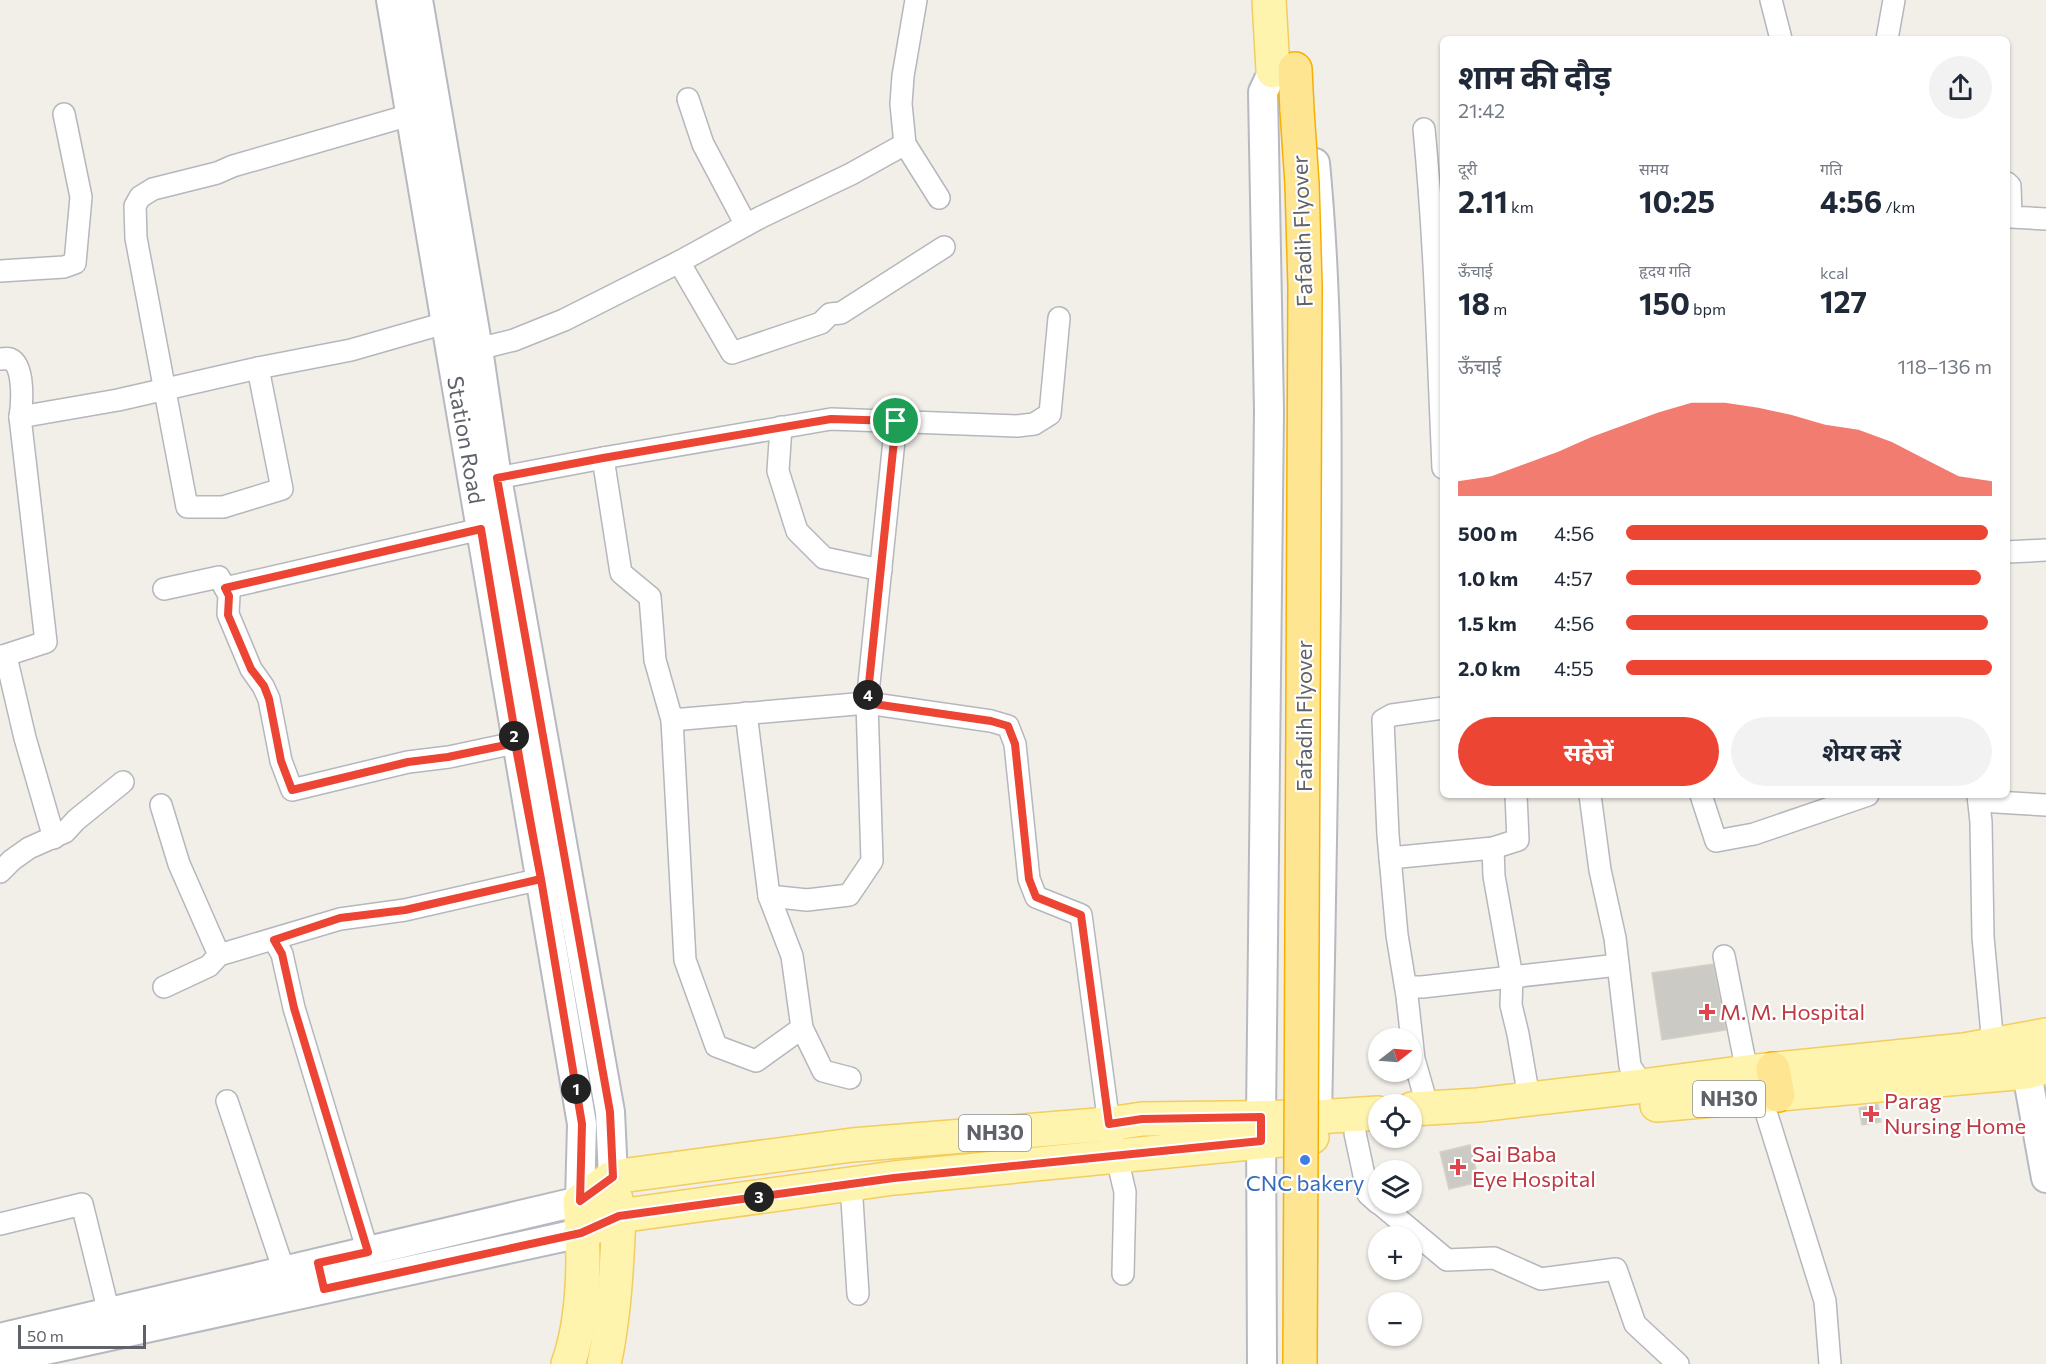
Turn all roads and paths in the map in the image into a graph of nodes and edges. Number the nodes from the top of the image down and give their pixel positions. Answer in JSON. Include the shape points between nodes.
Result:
{"nodes":[{"id":1,"x":391,"y":0,"type":"edge"},
{"id":2,"x":418,"y":0,"type":"edge"},
{"id":3,"x":916,"y":0,"type":"edge"},
{"id":4,"x":1269,"y":0,"type":"edge"},
{"id":5,"x":1291,"y":0,"type":"edge"},
{"id":6,"x":1771,"y":0,"type":"edge"},
{"id":7,"x":1894,"y":0,"type":"edge"},
{"id":8,"x":1780,"y":36,"type":"edge"},
{"id":9,"x":1888,"y":36,"type":"edge"},
{"id":10,"x":1284,"y":70,"type":"junction"},
{"id":11,"x":688,"y":99,"type":"dead end"},
{"id":12,"x":1287,"y":111,"type":"junction"},
{"id":13,"x":64,"y":114,"type":"dead end"},
{"id":14,"x":410,"y":115,"type":"junction"},
{"id":15,"x":1424,"y":129,"type":"dead end"},
{"id":16,"x":905,"y":144,"type":"junction"},
{"id":17,"x":2010,"y":186,"type":"edge"},
{"id":18,"x":1437,"y":192,"type":"edge"},
{"id":19,"x":939,"y":198,"type":"dead end"},
{"id":20,"x":2046,"y":219,"type":"edge"},
{"id":21,"x":746,"y":225,"type":"junction"},
{"id":22,"x":944,"y":247,"type":"dead end"},
{"id":23,"x":679,"y":262,"type":"junction"},
{"id":24,"x":0,"y":271,"type":"edge"},
{"id":25,"x":1059,"y":318,"type":"dead end"},
{"id":26,"x":445,"y":323,"type":"junction"},
{"id":27,"x":1440,"y":336,"type":"edge"},
{"id":28,"x":478,"y":349,"type":"junction"},
{"id":29,"x":0,"y":359,"type":"edge"},
{"id":30,"x":258,"y":368,"type":"junction"},
{"id":31,"x":165,"y":390,"type":"junction"},
{"id":32,"x":20,"y":417,"type":"junction"},
{"id":33,"x":896,"y":421,"type":"junction"},
{"id":34,"x":781,"y":428,"type":"junction"},
{"id":35,"x":603,"y":458,"type":"junction"},
{"id":36,"x":497,"y":478,"type":"junction"},
{"id":37,"x":481,"y":529,"type":"junction"},
{"id":38,"x":2046,"y":550,"type":"edge"},
{"id":39,"x":2010,"y":552,"type":"edge"},
{"id":40,"x":881,"y":570,"type":"junction"},
{"id":41,"x":225,"y":588,"type":"junction"},
{"id":42,"x":164,"y":589,"type":"dead end"},
{"id":43,"x":1,"y":656,"type":"edge"},
{"id":44,"x":867,"y":703,"type":"junction"},
{"id":45,"x":1440,"y":708,"type":"edge"},
{"id":46,"x":746,"y":714,"type":"junction"},
{"id":47,"x":672,"y":720,"type":"junction"},
{"id":48,"x":515,"y":743,"type":"junction"},
{"id":49,"x":123,"y":782,"type":"dead end"},
{"id":50,"x":1516,"y":798,"type":"edge"},
{"id":51,"x":1590,"y":798,"type":"edge"},
{"id":52,"x":1702,"y":798,"type":"edge"},
{"id":53,"x":1859,"y":798,"type":"edge"},
{"id":54,"x":1978,"y":798,"type":"edge"},
{"id":55,"x":161,"y":805,"type":"dead end"},
{"id":56,"x":2046,"y":805,"type":"edge"},
{"id":57,"x":54,"y":838,"type":"junction"},
{"id":58,"x":1493,"y":848,"type":"junction"},
{"id":59,"x":1390,"y":858,"type":"junction"},
{"id":60,"x":0,"y":872,"type":"edge"},
{"id":61,"x":541,"y":879,"type":"junction"},
{"id":62,"x":769,"y":896,"type":"junction"},
{"id":63,"x":274,"y":940,"type":"junction"},
{"id":64,"x":219,"y":956,"type":"junction"},
{"id":65,"x":1724,"y":956,"type":"dead end"},
{"id":66,"x":1618,"y":964,"type":"junction"},
{"id":67,"x":1512,"y":977,"type":"junction"},
{"id":68,"x":164,"y":987,"type":"dead end"},
{"id":69,"x":1406,"y":987,"type":"junction"},
{"id":70,"x":802,"y":1028,"type":"junction"},
{"id":71,"x":2020,"y":1040,"type":"edge"},
{"id":72,"x":2037,"y":1070,"type":"edge"},
{"id":73,"x":850,"y":1078,"type":"dead end"},
{"id":74,"x":1765,"y":1083,"type":"junction"},
{"id":75,"x":1643,"y":1086,"type":"junction"},
{"id":76,"x":1416,"y":1094,"type":"edge"},
{"id":77,"x":1529,"y":1098,"type":"junction"},
{"id":78,"x":227,"y":1101,"type":"dead end"},
{"id":79,"x":1422,"y":1114,"type":"edge"},
{"id":80,"x":1422,"y":1115,"type":"edge"},
{"id":81,"x":1109,"y":1124,"type":"junction"},
{"id":82,"x":1368,"y":1125,"type":"edge"},
{"id":83,"x":1317,"y":1127,"type":"junction"},
{"id":84,"x":1261,"y":1129,"type":"junction"},
{"id":85,"x":1116,"y":1156,"type":"junction"},
{"id":86,"x":613,"y":1177,"type":"junction"},
{"id":87,"x":2046,"y":1178,"type":"edge"},
{"id":88,"x":851,"y":1184,"type":"junction"},
{"id":89,"x":580,"y":1201,"type":"junction"},
{"id":90,"x":1392,"y":1214,"type":"edge"},
{"id":91,"x":619,"y":1216,"type":"junction"},
{"id":92,"x":0,"y":1224,"type":"edge"},
{"id":93,"x":581,"y":1233,"type":"junction"},
{"id":94,"x":368,"y":1252,"type":"junction"},
{"id":95,"x":284,"y":1271,"type":"junction"},
{"id":96,"x":1124,"y":1274,"type":"dead end"},
{"id":97,"x":321,"y":1276,"type":"junction"},
{"id":98,"x":858,"y":1294,"type":"dead end"},
{"id":99,"x":175,"y":1310,"type":"junction"},
{"id":100,"x":109,"y":1313,"type":"junction"},
{"id":101,"x":0,"y":1338,"type":"edge"},
{"id":102,"x":0,"y":1360,"type":"edge"},
{"id":103,"x":568,"y":1364,"type":"edge"},
{"id":104,"x":604,"y":1364,"type":"edge"},
{"id":105,"x":1262,"y":1364,"type":"edge"},
{"id":106,"x":1277,"y":1364,"type":"edge"},
{"id":107,"x":1300,"y":1364,"type":"edge"},
{"id":108,"x":1315,"y":1364,"type":"edge"},
{"id":109,"x":1678,"y":1364,"type":"edge"},
{"id":110,"x":1830,"y":1364,"type":"edge"}],
"edges":[{"from":1,"to":14,"type":"street","name":"Station Road"},
{"from":2,"to":28,"type":"street","name":"Station Road"},
{"from":3,"to":16,"type":"street","via":[[903,76]]},
{"from":4,"to":10,"type":"main road"},
{"from":5,"to":10,"type":"main road"},
{"from":6,"to":8,"type":"street"},
{"from":7,"to":9,"type":"street"},
{"from":10,"to":12,"type":"highway","name":"Fafadih Flyover"},
{"from":10,"to":83,"type":"street","via":[[1309,94],[1321,227],[1328,412]]},
{"from":10,"to":84,"type":"street","via":[[1263,92],[1269,411]]},
{"from":11,"to":21,"type":"street","via":[[703,144]]},
{"from":12,"to":106,"type":"highway","name":"Fafadih Flyover","via":[[1281,185]]},
{"from":12,"to":107,"type":"highway","name":"Fafadih Flyover","bridge":true,"via":[[1302,184],[1305,286]]},
{"from":13,"to":24,"type":"street","via":[[81,197],[75,263]]},
{"from":14,"to":26,"type":"street","name":"Station Road"},
{"from":14,"to":31,"type":"street","via":[[153,189],[140,197],[135,206],[136,238]]},
{"from":15,"to":18,"type":"street"},
{"from":16,"to":19,"type":"street"},
{"from":16,"to":21,"type":"street"},
{"from":17,"to":20,"type":"street","via":[[2011,218]]},
{"from":18,"to":27,"type":"street"},
{"from":21,"to":23,"type":"street"},
{"from":22,"to":23,"type":"street","via":[[841,313],[732,353]]},
{"from":23,"to":28,"type":"street","via":[[564,320]]},
{"from":25,"to":33,"type":"street","via":[[1050,414],[1034,424],[1017,426]]},
{"from":26,"to":30,"type":"street","via":[[351,350]]},
{"from":26,"to":37,"type":"street","name":"Station Road"},
{"from":28,"to":36,"type":"street","name":"Station Road"},
{"from":29,"to":32,"type":"street","via":[[10,359],[19,373],[23,398]]},
{"from":30,"to":31,"type":"street"},
{"from":30,"to":31,"type":"street","via":[[282,489],[223,507],[188,507]]},
{"from":31,"to":32,"type":"street"},
{"from":32,"to":43,"type":"street","via":[[46,642]]},
{"from":33,"to":34,"type":"street","via":[[831,419]]},
{"from":33,"to":40,"type":"street"},
{"from":34,"to":35,"type":"street"},
{"from":34,"to":40,"type":"street","via":[[778,471],[797,531],[824,558]]},
{"from":35,"to":36,"type":"street"},
{"from":35,"to":47,"type":"street","via":[[621,573],[650,597],[655,660]]},
{"from":36,"to":86,"type":"street","name":"Station Road","via":[[610,1112]]},
{"from":37,"to":41,"type":"street"},
{"from":37,"to":48,"type":"street","name":"Station Road"},
{"from":38,"to":39,"type":"street"},
{"from":40,"to":44,"type":"street"},
{"from":41,"to":42,"type":"street","via":[[219,577]]},
{"from":41,"to":48,"type":"street","via":[[229,596],[228,615],[251,669],[269,699],[281,761],[292,790],[408,762]]},
{"from":43,"to":57,"type":"street","via":[[7,661]]},
{"from":44,"to":46,"type":"street"},
{"from":44,"to":62,"type":"street","via":[[872,861],[849,895],[807,900]]},
{"from":44,"to":81,"type":"street","via":[[1008,726],[1015,744],[1029,879],[1036,897],[1081,915]]},
{"from":45,"to":59,"type":"street","via":[[1392,715],[1383,720]]},
{"from":46,"to":47,"type":"street"},
{"from":46,"to":62,"type":"street"},
{"from":47,"to":70,"type":"street","via":[[685,960],[716,1046],[756,1060]]},
{"from":48,"to":61,"type":"street","name":"Station Road"},
{"from":49,"to":57,"type":"street"},
{"from":50,"to":58,"type":"street","via":[[1518,840]]},
{"from":51,"to":66,"type":"street"},
{"from":52,"to":53,"type":"street","via":[[1716,841],[1754,834]]},
{"from":54,"to":56,"type":"street"},
{"from":54,"to":71,"type":"street","via":[[1983,937]]},
{"from":55,"to":64,"type":"street","via":[[179,864]]},
{"from":57,"to":60,"type":"street","via":[[29,848]]},
{"from":58,"to":59,"type":"street"},
{"from":58,"to":67,"type":"street","via":[[1494,876]]},
{"from":59,"to":69,"type":"street"},
{"from":61,"to":63,"type":"street","via":[[405,910],[340,918]]},
{"from":61,"to":89,"type":"street","name":"Station Road","via":[[582,1124]]},
{"from":62,"to":70,"type":"street","via":[[792,956]]},
{"from":63,"to":64,"type":"street"},
{"from":63,"to":94,"type":"street","via":[[282,954],[294,1008]]},
{"from":64,"to":68,"type":"street","via":[[209,966]]},
{"from":65,"to":74,"type":"street"},
{"from":66,"to":67,"type":"street"},
{"from":66,"to":75,"type":"street","via":[[1630,1066]]},
{"from":67,"to":69,"type":"street"},
{"from":67,"to":77,"type":"street","via":[[1511,1005]]},
{"from":69,"to":76,"type":"street"},
{"from":70,"to":73,"type":"street","via":[[823,1071]]},
{"from":71,"to":72,"type":"street"},
{"from":71,"to":74,"type":"main road","number":"NH30"},
{"from":72,"to":74,"type":"main road","number":"NH30"},
{"from":72,"to":87,"type":"street"},
{"from":74,"to":75,"type":"main road","number":"NH30"},
{"from":74,"to":80,"type":"main road","number":"NH30"},
{"from":74,"to":110,"type":"street","via":[[1825,1302]]},
{"from":75,"to":77,"type":"main road","number":"NH30"},
{"from":77,"to":79,"type":"main road","number":"NH30"},
{"from":78,"to":95,"type":"street"},
{"from":81,"to":84,"type":"main road","number":"NH30","via":[[1142,1119]]},
{"from":81,"to":85,"type":"street"},
{"from":81,"to":86,"type":"main road","number":"NH30","via":[[852,1145]]},
{"from":82,"to":83,"type":"main road","number":"NH30"},
{"from":83,"to":84,"type":"main road","number":"NH30"},
{"from":83,"to":108,"type":"street"},
{"from":84,"to":85,"type":"main road","number":"NH30"},
{"from":84,"to":105,"type":"street"},
{"from":85,"to":88,"type":"main road","number":"NH30"},
{"from":85,"to":96,"type":"street","via":[[1125,1192]]},
{"from":86,"to":89,"type":"main road","number":"NH30"},
{"from":86,"to":91,"type":"main road"},
{"from":88,"to":91,"type":"main road","number":"NH30"},
{"from":88,"to":98,"type":"street"},
{"from":89,"to":93,"type":"main road"},
{"from":89,"to":94,"type":"street"},
{"from":90,"to":109,"type":"street","via":[[1448,1260],[1494,1258],[1541,1280],[1616,1269],[1635,1324]]},
{"from":91,"to":93,"type":"main road"},
{"from":91,"to":104,"type":"main road","via":[[613,1319]]},
{"from":92,"to":100,"type":"street","via":[[82,1204]]},
{"from":93,"to":97,"type":"street"},
{"from":93,"to":103,"type":"main road","via":[[578,1324]]},
{"from":94,"to":97,"type":"street"},
{"from":95,"to":97,"type":"street"},
{"from":95,"to":99,"type":"street"},
{"from":97,"to":99,"type":"street"},
{"from":99,"to":100,"type":"street"},
{"from":99,"to":102,"type":"street"},
{"from":100,"to":101,"type":"street"}]}
